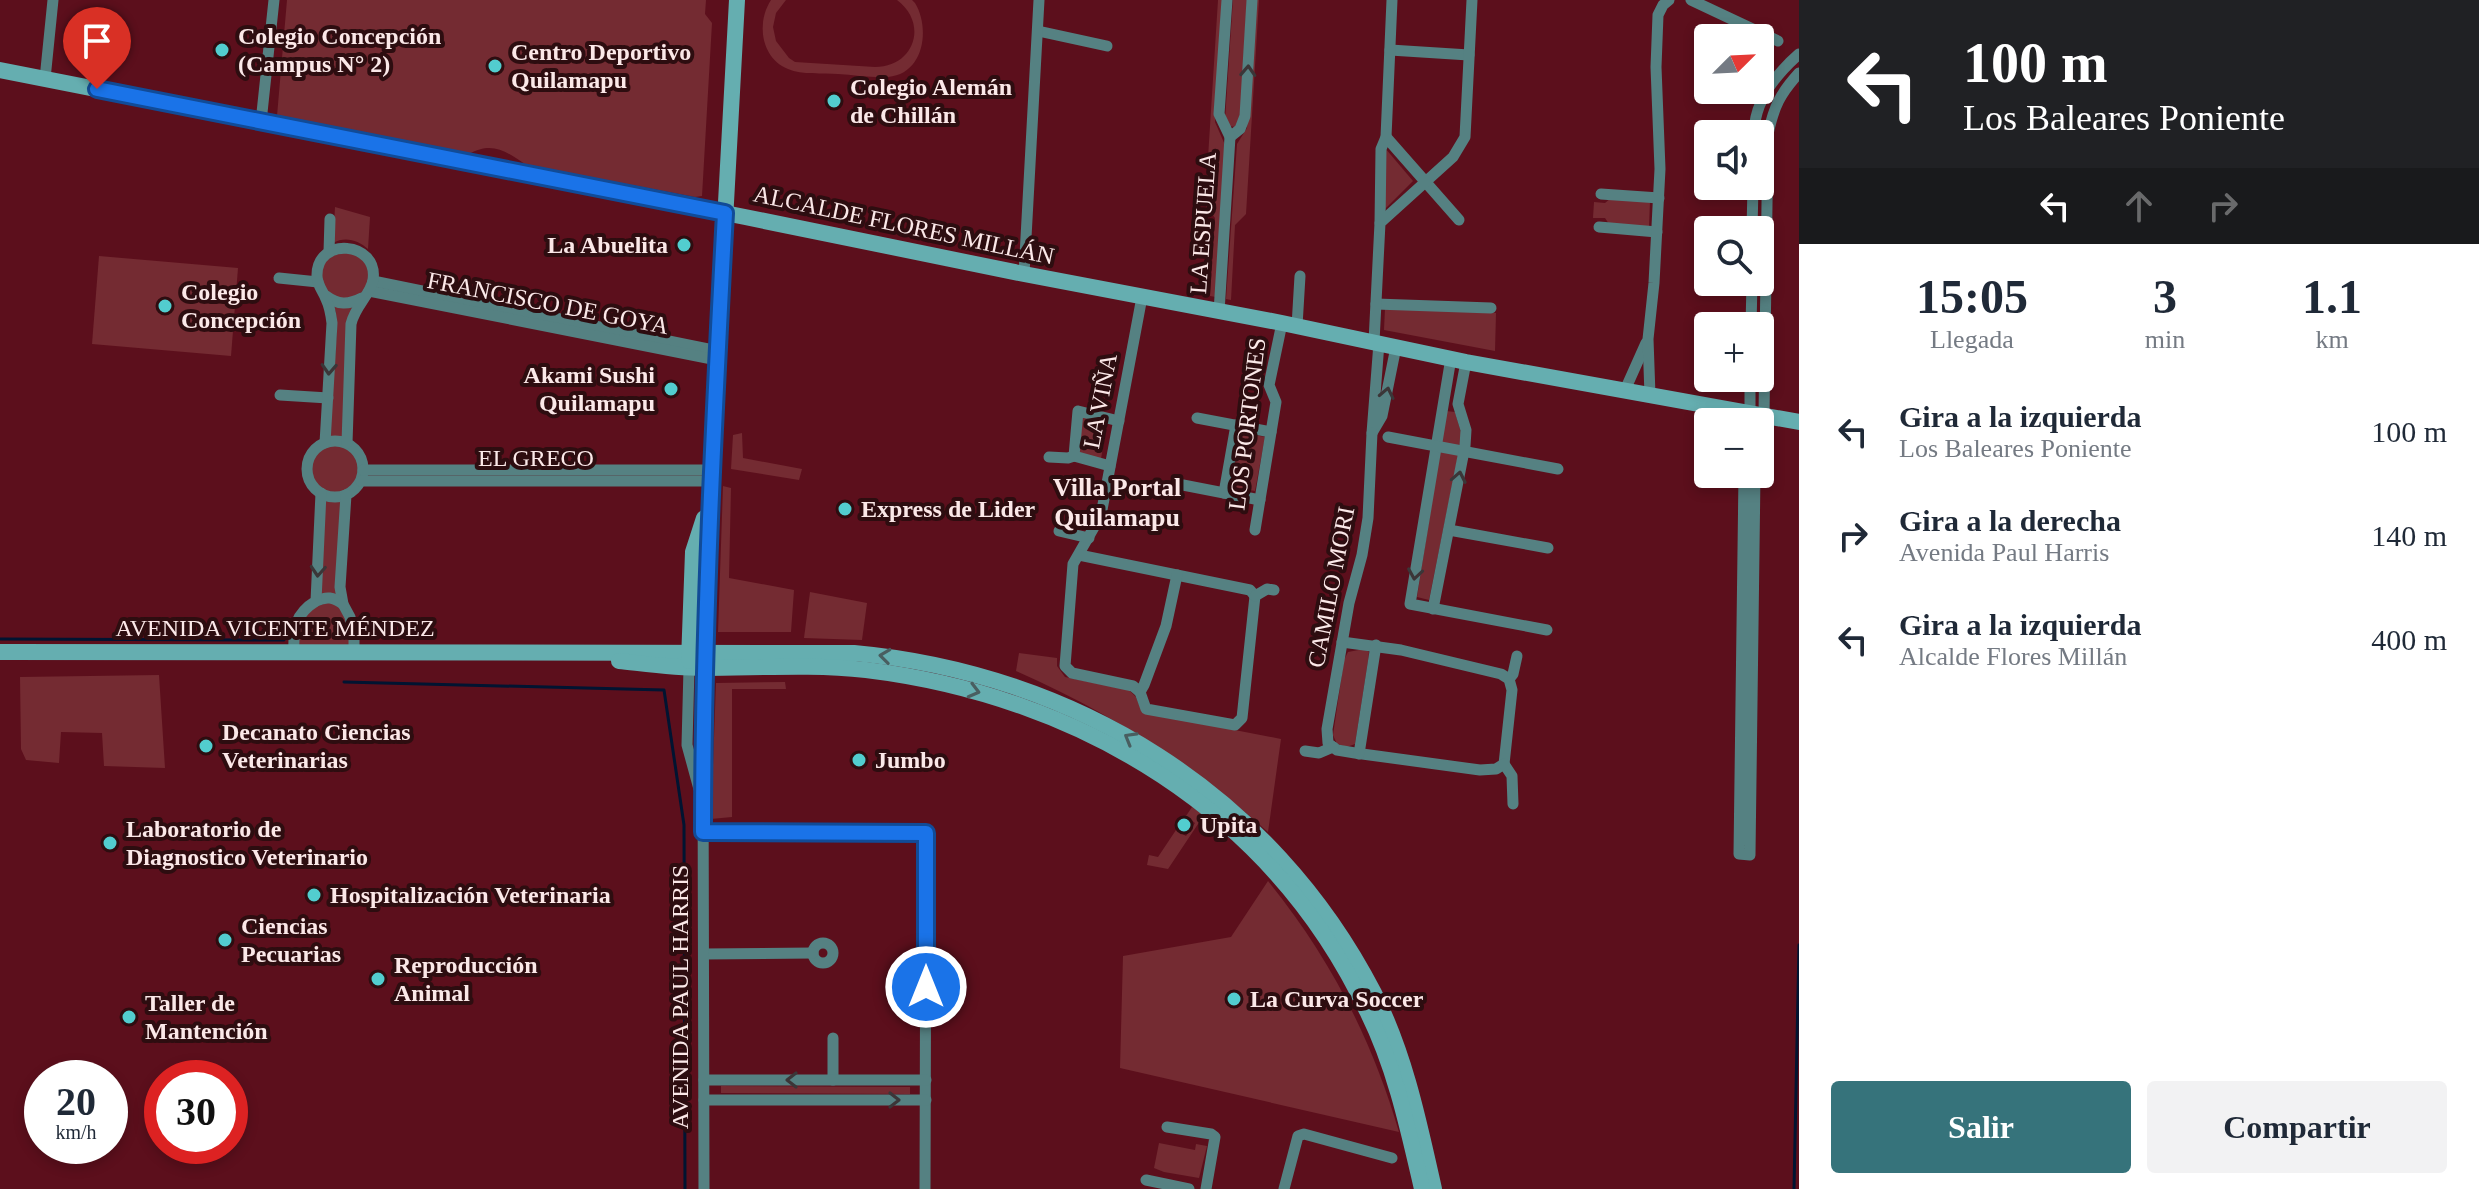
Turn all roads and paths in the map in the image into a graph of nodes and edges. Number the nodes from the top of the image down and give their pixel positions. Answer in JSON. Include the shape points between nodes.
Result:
{"nodes":[{"id":1,"x":53,"y":0,"type":"edge"},
{"id":2,"x":274,"y":0,"type":"edge"},
{"id":3,"x":737,"y":0,"type":"edge"},
{"id":4,"x":1039,"y":0,"type":"edge"},
{"id":5,"x":1227,"y":0,"type":"edge"},
{"id":6,"x":1252,"y":0,"type":"edge"},
{"id":7,"x":1392,"y":0,"type":"edge"},
{"id":8,"x":1472,"y":0,"type":"edge"},
{"id":9,"x":1669,"y":0,"type":"edge"},
{"id":10,"x":1691,"y":0,"type":"edge"},
{"id":11,"x":1038,"y":31,"type":"junction"},
{"id":12,"x":1778,"y":41,"type":"dead end"},
{"id":13,"x":1107,"y":46,"type":"dead end"},
{"id":14,"x":1390,"y":50,"type":"junction"},
{"id":15,"x":1799,"y":54,"type":"edge"},
{"id":16,"x":1469,"y":55,"type":"junction"},
{"id":17,"x":0,"y":70,"type":"edge"},
{"id":18,"x":1799,"y":73,"type":"edge"},
{"id":19,"x":45,"y":79,"type":"junction"},
{"id":20,"x":1755,"y":120,"type":"edge"},
{"id":21,"x":261,"y":122,"type":"junction"},
{"id":22,"x":1230,"y":137,"type":"junction"},
{"id":23,"x":1386,"y":137,"type":"junction"},
{"id":24,"x":1424,"y":183,"type":"junction"},
{"id":25,"x":1601,"y":194,"type":"dead end"},
{"id":26,"x":1659,"y":198,"type":"junction"},
{"id":27,"x":725,"y":213,"type":"junction"},
{"id":28,"x":330,"y":219,"type":"dead end"},
{"id":29,"x":1459,"y":220,"type":"dead end"},
{"id":30,"x":1380,"y":223,"type":"junction"},
{"id":31,"x":1599,"y":227,"type":"dead end"},
{"id":32,"x":1657,"y":232,"type":"junction"},
{"id":33,"x":329,"y":252,"type":"junction"},
{"id":34,"x":1024,"y":274,"type":"junction"},
{"id":35,"x":1300,"y":276,"type":"dead end"},
{"id":36,"x":279,"y":278,"type":"dead end"},
{"id":37,"x":318,"y":282,"type":"junction"},
{"id":38,"x":368,"y":290,"type":"junction"},
{"id":39,"x":325,"y":296,"type":"junction"},
{"id":40,"x":1142,"y":297,"type":"junction"},
{"id":41,"x":1376,"y":304,"type":"junction"},
{"id":42,"x":1491,"y":308,"type":"dead end"},
{"id":43,"x":1219,"y":312,"type":"junction"},
{"id":44,"x":1289,"y":325,"type":"junction"},
{"id":45,"x":1648,"y":339,"type":"junction"},
{"id":46,"x":1383,"y":344,"type":"junction"},
{"id":47,"x":718,"y":356,"type":"junction"},
{"id":48,"x":1458,"y":360,"type":"junction"},
{"id":49,"x":1625,"y":390,"type":"junction"},
{"id":50,"x":280,"y":395,"type":"dead end"},
{"id":51,"x":1650,"y":395,"type":"junction"},
{"id":52,"x":328,"y":398,"type":"junction"},
{"id":53,"x":1713,"y":408,"type":"edge"},
{"id":54,"x":1752,"y":408,"type":"edge"},
{"id":55,"x":1197,"y":418,"type":"dead end"},
{"id":56,"x":1774,"y":419,"type":"edge"},
{"id":57,"x":1119,"y":421,"type":"junction"},
{"id":58,"x":1799,"y":422,"type":"edge"},
{"id":59,"x":1236,"y":425,"type":"junction"},
{"id":60,"x":1271,"y":432,"type":"junction"},
{"id":61,"x":1372,"y":433,"type":"junction"},
{"id":62,"x":1388,"y":437,"type":"dead end"},
{"id":63,"x":325,"y":443,"type":"junction"},
{"id":64,"x":347,"y":443,"type":"junction"},
{"id":65,"x":1436,"y":446,"type":"junction"},
{"id":66,"x":1464,"y":451,"type":"junction"},
{"id":67,"x":1074,"y":456,"type":"junction"},
{"id":68,"x":1049,"y":457,"type":"dead end"},
{"id":69,"x":1110,"y":466,"type":"junction"},
{"id":70,"x":1558,"y":469,"type":"dead end"},
{"id":71,"x":362,"y":476,"type":"junction"},
{"id":72,"x":711,"y":483,"type":"junction"},
{"id":73,"x":1183,"y":485,"type":"dead end"},
{"id":74,"x":1744,"y":488,"type":"edge"},
{"id":75,"x":1755,"y":488,"type":"edge"},
{"id":76,"x":321,"y":493,"type":"junction"},
{"id":77,"x":1224,"y":493,"type":"junction"},
{"id":78,"x":346,"y":495,"type":"junction"},
{"id":79,"x":1260,"y":500,"type":"junction"},
{"id":80,"x":1255,"y":530,"type":"dead end"},
{"id":81,"x":1449,"y":530,"type":"junction"},
{"id":82,"x":1059,"y":531,"type":"dead end"},
{"id":83,"x":1089,"y":538,"type":"junction"},
{"id":84,"x":1548,"y":548,"type":"dead end"},
{"id":85,"x":1079,"y":555,"type":"junction"},
{"id":86,"x":1177,"y":575,"type":"junction"},
{"id":87,"x":1274,"y":590,"type":"dead end"},
{"id":88,"x":1255,"y":596,"type":"junction"},
{"id":89,"x":316,"y":601,"type":"junction"},
{"id":90,"x":343,"y":604,"type":"junction"},
{"id":91,"x":1433,"y":609,"type":"junction"},
{"id":92,"x":1547,"y":630,"type":"dead end"},
{"id":93,"x":1342,"y":642,"type":"junction"},
{"id":94,"x":1376,"y":645,"type":"junction"},
{"id":95,"x":0,"y":652,"type":"edge"},
{"id":96,"x":294,"y":652,"type":"junction"},
{"id":97,"x":354,"y":652,"type":"junction"},
{"id":98,"x":1517,"y":656,"type":"dead end"},
{"id":99,"x":697,"y":660,"type":"junction"},
{"id":100,"x":1509,"y":679,"type":"junction"},
{"id":101,"x":1140,"y":692,"type":"junction"},
{"id":102,"x":1333,"y":747,"type":"junction"},
{"id":103,"x":1305,"y":751,"type":"dead end"},
{"id":104,"x":1359,"y":754,"type":"junction"},
{"id":105,"x":1504,"y":764,"type":"junction"},
{"id":106,"x":1513,"y":804,"type":"dead end"},
{"id":107,"x":703,"y":832,"type":"junction"},
{"id":108,"x":813,"y":953,"type":"dead end"},
{"id":109,"x":704,"y":954,"type":"junction"},
{"id":110,"x":833,"y":1038,"type":"dead end"},
{"id":111,"x":704,"y":1080,"type":"junction"},
{"id":112,"x":833,"y":1080,"type":"junction"},
{"id":113,"x":926,"y":1080,"type":"junction"},
{"id":114,"x":704,"y":1100,"type":"junction"},
{"id":115,"x":926,"y":1100,"type":"junction"},
{"id":116,"x":1167,"y":1127,"type":"dead end"},
{"id":117,"x":1392,"y":1158,"type":"dead end"},
{"id":118,"x":1153,"y":1184,"type":"edge"},
{"id":119,"x":704,"y":1189,"type":"edge"},
{"id":120,"x":925,"y":1189,"type":"edge"},
{"id":121,"x":1189,"y":1189,"type":"edge"},
{"id":122,"x":1206,"y":1189,"type":"edge"},
{"id":123,"x":1284,"y":1189,"type":"edge"},
{"id":124,"x":1422,"y":1189,"type":"edge"},
{"id":125,"x":1434,"y":1189,"type":"edge"}],
"edges":[{"from":1,"to":19,"type":"street"},
{"from":2,"to":21,"type":"street"},
{"from":3,"to":27,"type":"main road","name":"AVENIDA PAUL HARRIS"},
{"from":4,"to":11,"type":"street"},
{"from":5,"to":22,"type":"street","name":"LA ESPUELA","via":[[1219,114]]},
{"from":22,"to":6,"type":"street","name":"LA ESPUELA","one_way":true,"via":[[1245,116]]},
{"from":7,"to":14,"type":"street","name":"CAMILO MORI"},
{"from":8,"to":16,"type":"street"},
{"from":9,"to":26,"type":"street","via":[[1658,15]]},
{"from":10,"to":12,"type":"street"},
{"from":11,"to":13,"type":"street"},
{"from":11,"to":34,"type":"street"},
{"from":14,"to":16,"type":"street"},
{"from":14,"to":23,"type":"street","name":"CAMILO MORI"},
{"from":15,"to":20,"type":"street","via":[[1768,85]]},
{"from":16,"to":24,"type":"street","via":[[1465,137],[1453,157]]},
{"from":17,"to":19,"type":"main road","name":"ALCALDE FLORES MILLÁN"},
{"from":18,"to":54,"type":"street","via":[[1774,107],[1768,134]]},
{"from":19,"to":21,"type":"main road","name":"ALCALDE FLORES MILLÁN"},
{"from":21,"to":27,"type":"main road","name":"ALCALDE FLORES MILLÁN"},
{"from":22,"to":43,"type":"street","name":"LA ESPUELA"},
{"from":23,"to":24,"type":"street"},
{"from":23,"to":30,"type":"street","name":"CAMILO MORI","via":[[1381,149]]},
{"from":24,"to":29,"type":"street"},
{"from":24,"to":30,"type":"street"},
{"from":25,"to":26,"type":"street"},
{"from":26,"to":32,"type":"street"},
{"from":27,"to":34,"type":"main road","name":"ALCALDE FLORES MILLÁN"},
{"from":27,"to":47,"type":"main road","name":"AVENIDA PAUL HARRIS"},
{"from":28,"to":33,"type":"street"},
{"from":30,"to":41,"type":"street","name":"CAMILO MORI"},
{"from":31,"to":32,"type":"street"},
{"from":32,"to":45,"type":"street"},
{"from":33,"to":37,"type":"street","via":[[319,263]]},
{"from":33,"to":38,"type":"street","via":[[348,247],[368,259],[373,269]]},
{"from":34,"to":40,"type":"main road","name":"ALCALDE FLORES MILLÁN"},
{"from":35,"to":44,"type":"street","name":"LOS PORTONES"},
{"from":36,"to":37,"type":"street"},
{"from":37,"to":39,"type":"street"},
{"from":38,"to":39,"type":"street","via":[[343,304]]},
{"from":38,"to":47,"type":"street","name":"FRANCISCO DE GOYA"},
{"from":38,"to":64,"type":"street","via":[[351,324]]},
{"from":39,"to":52,"type":"street","one_way":true,"via":[[332,323]]},
{"from":40,"to":43,"type":"main road","name":"ALCALDE FLORES MILLÁN"},
{"from":40,"to":57,"type":"street","name":"LA VIÑA"},
{"from":41,"to":42,"type":"street"},
{"from":41,"to":46,"type":"street","name":"CAMILO MORI"},
{"from":43,"to":44,"type":"main road","name":"ALCALDE FLORES MILLÁN"},
{"from":44,"to":46,"type":"main road","name":"ALCALDE FLORES MILLÁN"},
{"from":44,"to":60,"type":"street","name":"LOS PORTONES","via":[[1269,385],[1276,402]]},
{"from":45,"to":49,"type":"street"},
{"from":45,"to":51,"type":"street"},
{"from":46,"to":48,"type":"main road","name":"ALCALDE FLORES MILLÁN"},
{"from":46,"to":61,"type":"street","name":"CAMILO MORI"},
{"from":61,"to":46,"type":"street","name":"CAMILO MORI","one_way":true,"via":[[1382,416]]},
{"from":47,"to":72,"type":"main road","name":"AVENIDA PAUL HARRIS"},
{"from":48,"to":49,"type":"main road","name":"ALCALDE FLORES MILLÁN"},
{"from":48,"to":65,"type":"street"},
{"from":48,"to":66,"type":"street"},
{"from":49,"to":51,"type":"main road","name":"ALCALDE FLORES MILLÁN"},
{"from":50,"to":52,"type":"street"},
{"from":51,"to":53,"type":"main road","name":"ALCALDE FLORES MILLÁN"},
{"from":52,"to":63,"type":"street"},
{"from":55,"to":59,"type":"street"},
{"from":56,"to":58,"type":"main road","name":"ALCALDE FLORES MILLÁN"},
{"from":57,"to":67,"type":"street","via":[[1078,411]]},
{"from":57,"to":69,"type":"street","name":"LA VIÑA"},
{"from":59,"to":60,"type":"street"},
{"from":59,"to":77,"type":"street"},
{"from":60,"to":79,"type":"street","name":"LOS PORTONES"},
{"from":61,"to":93,"type":"street","name":"CAMILO MORI","via":[[1366,530]]},
{"from":62,"to":65,"type":"street"},
{"from":63,"to":64,"type":"street"},
{"from":63,"to":76,"type":"street","via":[[312,453],[307,468]]},
{"from":64,"to":71,"type":"street","via":[[359,454]]},
{"from":65,"to":66,"type":"street"},
{"from":65,"to":91,"type":"street","one_way":true,"via":[[1410,604]]},
{"from":66,"to":70,"type":"street"},
{"from":81,"to":66,"type":"street","one_way":true},
{"from":67,"to":68,"type":"street"},
{"from":67,"to":69,"type":"street"},
{"from":69,"to":83,"type":"street","name":"LA VIÑA","via":[[1101,515]]},
{"from":71,"to":72,"type":"street","name":"EL GRECO"},
{"from":71,"to":78,"type":"street"},
{"from":72,"to":99,"type":"main road","name":"AVENIDA PAUL HARRIS"},
{"from":73,"to":77,"type":"street"},
{"from":74,"to":75,"type":"street","via":[[1745,855]]},
{"from":76,"to":78,"type":"street"},
{"from":76,"to":89,"type":"street","one_way":true},
{"from":77,"to":79,"type":"street"},
{"from":78,"to":90,"type":"street"},
{"from":79,"to":80,"type":"street","name":"LOS PORTONES"},
{"from":81,"to":84,"type":"street"},
{"from":81,"to":91,"type":"street"},
{"from":82,"to":83,"type":"street"},
{"from":83,"to":85,"type":"street","name":"LA VIÑA"},
{"from":85,"to":86,"type":"street"},
{"from":85,"to":101,"type":"street","name":"LA VIÑA","via":[[1071,574],[1065,666],[1072,673]]},
{"from":86,"to":88,"type":"street","via":[[1250,590]]},
{"from":86,"to":101,"type":"street","via":[[1166,626]]},
{"from":87,"to":88,"type":"street"},
{"from":88,"to":101,"type":"street","via":[[1242,718],[1235,725],[1146,709]]},
{"from":89,"to":90,"type":"street","via":[[334,598]]},
{"from":89,"to":96,"type":"street","via":[[296,622]]},
{"from":90,"to":97,"type":"street"},
{"from":91,"to":92,"type":"street"},
{"from":93,"to":94,"type":"street"},
{"from":93,"to":102,"type":"street","name":"CAMILO MORI","via":[[1327,729]]},
{"from":94,"to":100,"type":"street"},
{"from":94,"to":104,"type":"street"},
{"from":95,"to":96,"type":"main road","name":"AVENIDA VICENTE MÉNDEZ"},
{"from":96,"to":97,"type":"main road","name":"AVENIDA VICENTE MÉNDEZ"},
{"from":97,"to":99,"type":"main road","name":"AVENIDA VICENTE MÉNDEZ","via":[[550,652]]},
{"from":98,"to":100,"type":"street"},
{"from":99,"to":107,"type":"street","name":"AVENIDA PAUL HARRIS","via":[[687,745],[703,806]]},
{"from":99,"to":124,"type":"main road","name":"AVENIDA VICENTE MÉNDEZ","one_way":true,"via":[[855,669],[990,695],[1106,742],[1160,774],[1227,823],[1292,890],[1326,937],[1379,1037]]},
{"from":125,"to":99,"type":"main road","name":"AVENIDA VICENTE MÉNDEZ","one_way":true,"via":[[1395,1043],[1346,944],[1271,849],[1195,781],[1078,710],[969,672],[854,653]]},
{"from":100,"to":105,"type":"street"},
{"from":102,"to":103,"type":"street"},
{"from":102,"to":104,"type":"street"},
{"from":104,"to":105,"type":"street","via":[[1480,770]]},
{"from":105,"to":106,"type":"street","via":[[1512,776]]},
{"from":107,"to":109,"type":"street","name":"AVENIDA PAUL HARRIS"},
{"from":107,"to":113,"type":"street","via":[[926,833]]},
{"from":108,"to":109,"type":"street"},
{"from":109,"to":111,"type":"street","name":"AVENIDA PAUL HARRIS"},
{"from":110,"to":112,"type":"street"},
{"from":112,"to":111,"type":"street","one_way":true},
{"from":111,"to":114,"type":"street","name":"AVENIDA PAUL HARRIS"},
{"from":112,"to":113,"type":"street"},
{"from":113,"to":115,"type":"street"},
{"from":114,"to":115,"type":"street","one_way":true},
{"from":114,"to":119,"type":"street","name":"AVENIDA PAUL HARRIS"},
{"from":115,"to":120,"type":"street"},
{"from":116,"to":122,"type":"street","via":[[1215,1137]]},
{"from":117,"to":123,"type":"street","via":[[1304,1134],[1295,1143]]},
{"from":118,"to":121,"type":"street"}]}
